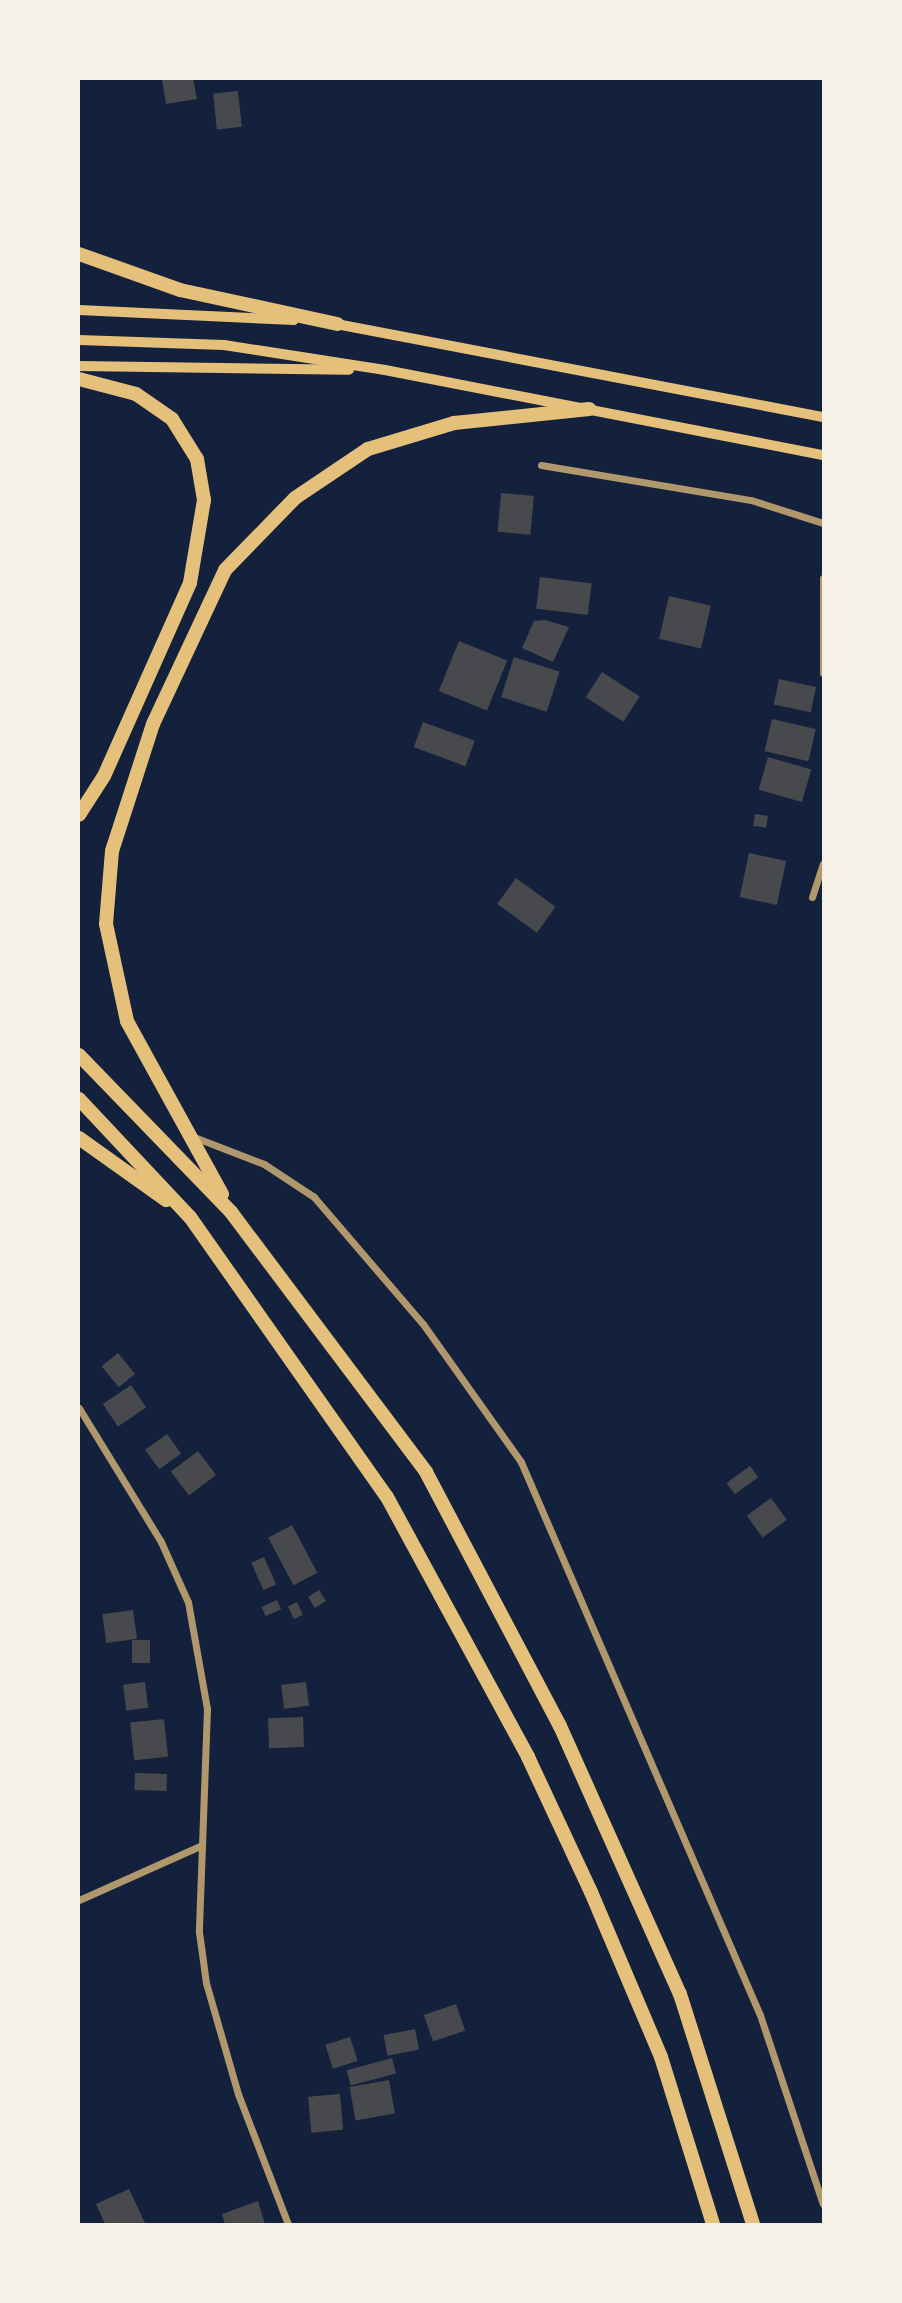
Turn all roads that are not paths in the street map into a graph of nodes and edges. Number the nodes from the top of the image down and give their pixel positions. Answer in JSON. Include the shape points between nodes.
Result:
{"nodes":[{"id":1,"x":79,"y":254,"type":"edge"},
{"id":2,"x":79,"y":310,"type":"edge"},
{"id":3,"x":337,"y":324,"type":"junction"},
{"id":4,"x":79,"y":340,"type":"edge"},
{"id":5,"x":79,"y":366,"type":"edge"},
{"id":6,"x":384,"y":370,"type":"junction"},
{"id":7,"x":79,"y":379,"type":"edge"},
{"id":8,"x":589,"y":409,"type":"junction"},
{"id":9,"x":823,"y":417,"type":"edge"},
{"id":10,"x":823,"y":455,"type":"edge"},
{"id":11,"x":541,"y":465,"type":"dead end"},
{"id":12,"x":823,"y":523,"type":"edge"},
{"id":13,"x":823,"y":578,"type":"edge"},
{"id":14,"x":823,"y":673,"type":"edge"},
{"id":15,"x":79,"y":815,"type":"edge"},
{"id":16,"x":823,"y":864,"type":"edge"},
{"id":17,"x":812,"y":897,"type":"dead end"},
{"id":18,"x":79,"y":1047,"type":"edge"},
{"id":19,"x":79,"y":1055,"type":"edge"},
{"id":20,"x":112,"y":1085,"type":"junction"},
{"id":21,"x":82,"y":1103,"type":"edge"},
{"id":22,"x":190,"y":1136,"type":"junction"},
{"id":23,"x":79,"y":1138,"type":"edge"},
{"id":24,"x":231,"y":1212,"type":"junction"},
{"id":25,"x":190,"y":1217,"type":"junction"},
{"id":26,"x":79,"y":1408,"type":"edge"},
{"id":27,"x":200,"y":1846,"type":"junction"},
{"id":28,"x":79,"y":1900,"type":"edge"},
{"id":29,"x":823,"y":2204,"type":"edge"},
{"id":30,"x":288,"y":2224,"type":"edge"},
{"id":31,"x":713,"y":2224,"type":"edge"},
{"id":32,"x":753,"y":2224,"type":"edge"}],
"edges":[{"from":1,"to":3,"type":"highway","via":[[180,290]]},
{"from":2,"to":3,"type":"main road"},
{"from":3,"to":9,"type":"main road"},
{"from":4,"to":6,"type":"main road","via":[[224,345]]},
{"from":5,"to":6,"type":"main road"},
{"from":6,"to":8,"type":"main road"},
{"from":7,"to":15,"type":"highway","via":[[136,394],[172,419],[197,459],[204,500],[190,583],[104,776]]},
{"from":8,"to":10,"type":"main road"},
{"from":8,"to":22,"type":"highway","via":[[454,423],[369,449],[295,498],[225,570],[153,724],[112,851],[107,924],[127,1021]]},
{"from":11,"to":12,"type":"street","via":[[751,500]]},
{"from":13,"to":14,"type":"street"},
{"from":16,"to":17,"type":"street"},
{"from":18,"to":20,"type":"highway"},
{"from":19,"to":20,"type":"highway"},
{"from":20,"to":24,"type":"highway"},
{"from":21,"to":25,"type":"highway"},
{"from":22,"to":24,"type":"highway"},
{"from":22,"to":29,"type":"street","via":[[264,1164],[314,1197],[423,1324],[521,1462],[761,2015]]},
{"from":23,"to":25,"type":"highway"},
{"from":24,"to":32,"type":"highway","via":[[426,1472],[560,1726],[680,1994]]},
{"from":25,"to":31,"type":"highway","via":[[387,1497],[528,1756],[661,2057]]},
{"from":26,"to":27,"type":"street","via":[[162,1542],[188,1602],[207,1709]]},
{"from":27,"to":28,"type":"street"},
{"from":27,"to":30,"type":"street","via":[[198,1932],[206,1983],[238,2094]]}]}
